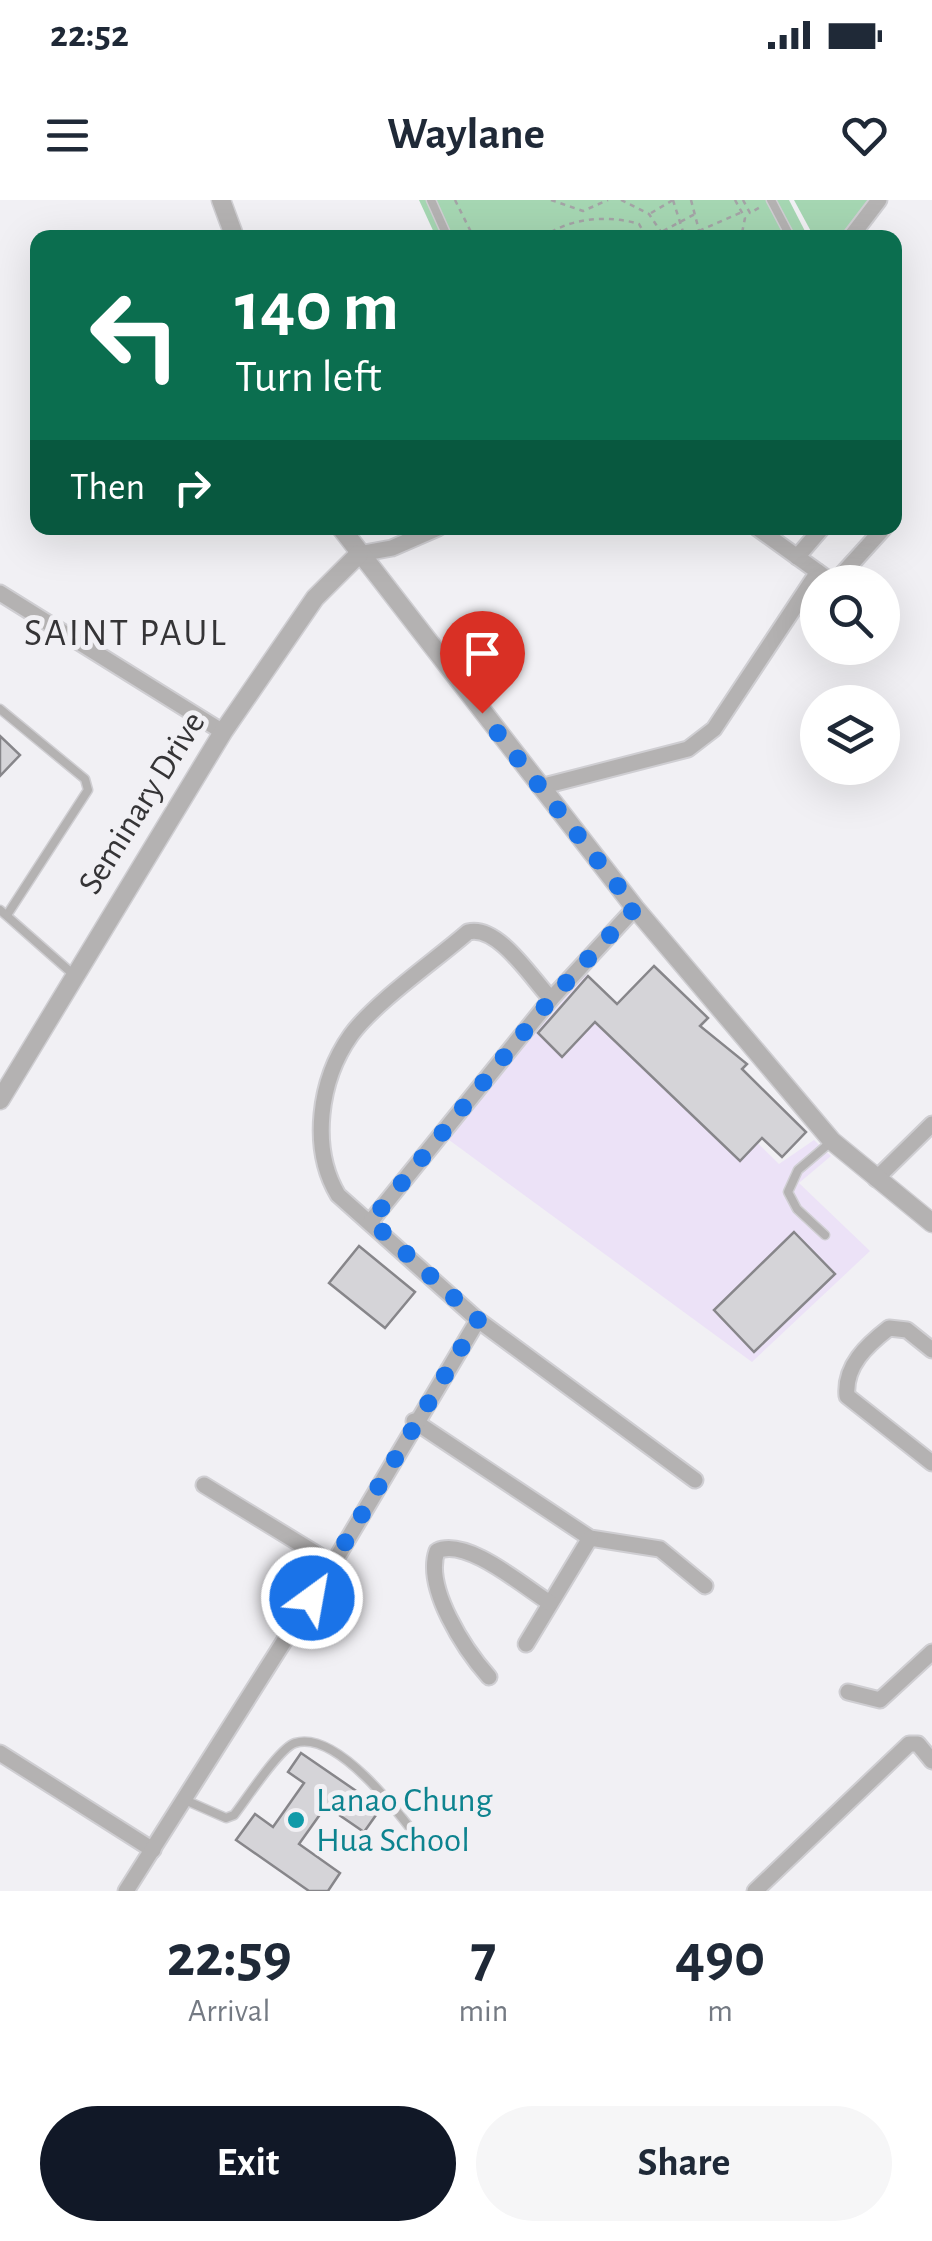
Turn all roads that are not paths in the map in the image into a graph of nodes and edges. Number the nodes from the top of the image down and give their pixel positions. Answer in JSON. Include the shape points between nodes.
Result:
{"nodes":[{"id":1,"x":221,"y":200,"type":"edge"},
{"id":2,"x":431,"y":200,"type":"edge"},
{"id":3,"x":771,"y":200,"type":"edge"},
{"id":4,"x":879,"y":200,"type":"edge"},
{"id":5,"x":233,"y":230,"type":"edge"},
{"id":6,"x":444,"y":230,"type":"edge"},
{"id":7,"x":787,"y":230,"type":"edge"},
{"id":8,"x":856,"y":230,"type":"edge"},
{"id":9,"x":347,"y":535,"type":"edge"},
{"id":10,"x":422,"y":535,"type":"edge"},
{"id":11,"x":767,"y":535,"type":"edge"},
{"id":12,"x":816,"y":535,"type":"edge"},
{"id":13,"x":876,"y":535,"type":"edge"},
{"id":14,"x":359,"y":554,"type":"junction"},
{"id":15,"x":797,"y":557,"type":"junction"},
{"id":16,"x":808,"y":565,"type":"edge"},
{"id":17,"x":843,"y":565,"type":"edge"},
{"id":18,"x":0,"y":593,"type":"edge"},
{"id":19,"x":800,"y":616,"type":"edge"},
{"id":20,"x":0,"y":709,"type":"edge"},
{"id":21,"x":224,"y":732,"type":"junction"},
{"id":22,"x":540,"y":787,"type":"junction"},
{"id":23,"x":635,"y":908,"type":"junction"},
{"id":24,"x":4,"y":912,"type":"edge"},
{"id":25,"x":74,"y":975,"type":"junction"},
{"id":26,"x":551,"y":999,"type":"junction"},
{"id":27,"x":0,"y":1100,"type":"edge"},
{"id":28,"x":932,"y":1124,"type":"edge"},
{"id":29,"x":832,"y":1141,"type":"junction"},
{"id":30,"x":876,"y":1180,"type":"junction"},
{"id":31,"x":371,"y":1221,"type":"junction"},
{"id":32,"x":932,"y":1224,"type":"edge"},
{"id":33,"x":825,"y":1235,"type":"dead end"},
{"id":34,"x":478,"y":1320,"type":"junction"},
{"id":35,"x":932,"y":1350,"type":"edge"},
{"id":36,"x":414,"y":1421,"type":"junction"},
{"id":37,"x":932,"y":1462,"type":"edge"},
{"id":38,"x":695,"y":1480,"type":"dead end"},
{"id":39,"x":204,"y":1485,"type":"dead end"},
{"id":40,"x":590,"y":1538,"type":"junction"},
{"id":41,"x":333,"y":1564,"type":"junction"},
{"id":42,"x":704,"y":1586,"type":"dead end"},
{"id":43,"x":550,"y":1604,"type":"junction"},
{"id":44,"x":526,"y":1644,"type":"dead end"},
{"id":45,"x":932,"y":1652,"type":"edge"},
{"id":46,"x":489,"y":1677,"type":"dead end"},
{"id":47,"x":848,"y":1692,"type":"dead end"},
{"id":48,"x":0,"y":1753,"type":"edge"},
{"id":49,"x":932,"y":1761,"type":"edge"},
{"id":50,"x":184,"y":1800,"type":"junction"},
{"id":51,"x":420,"y":1841,"type":"dead end"},
{"id":52,"x":153,"y":1850,"type":"junction"},
{"id":53,"x":126,"y":1891,"type":"edge"},
{"id":54,"x":755,"y":1891,"type":"edge"}],
"edges":[{"from":1,"to":5,"type":"street"},
{"from":2,"to":6,"type":"lane"},
{"from":3,"to":7,"type":"lane"},
{"from":4,"to":8,"type":"street"},
{"from":9,"to":14,"type":"street"},
{"from":10,"to":14,"type":"street"},
{"from":11,"to":15,"type":"street"},
{"from":12,"to":15,"type":"street"},
{"from":13,"to":17,"type":"street"},
{"from":14,"to":21,"type":"street","name":"Seminary Drive","via":[[316,598]]},
{"from":14,"to":22,"type":"street"},
{"from":15,"to":16,"type":"street"},
{"from":18,"to":21,"type":"street"},
{"from":19,"to":22,"type":"street","via":[[714,729],[688,749]]},
{"from":20,"to":24,"type":"lane","via":[[85,779],[88,790]]},
{"from":21,"to":25,"type":"street","name":"Seminary Drive"},
{"from":22,"to":23,"type":"street"},
{"from":23,"to":26,"type":"street"},
{"from":23,"to":29,"type":"street"},
{"from":24,"to":25,"type":"lane"},
{"from":25,"to":27,"type":"street","name":"Seminary Drive"},
{"from":26,"to":31,"type":"street"},
{"from":26,"to":31,"type":"street","via":[[496,940],[475,930],[353,1032],[334,1064],[320,1153],[338,1196]]},
{"from":28,"to":30,"type":"street"},
{"from":29,"to":30,"type":"street"},
{"from":29,"to":33,"type":"lane","via":[[798,1170],[788,1192]]},
{"from":30,"to":32,"type":"street"},
{"from":31,"to":34,"type":"street"},
{"from":34,"to":36,"type":"street"},
{"from":34,"to":38,"type":"street"},
{"from":35,"to":37,"type":"street","via":[[906,1330],[889,1328],[870,1343],[846,1383],[847,1396]]},
{"from":36,"to":40,"type":"street"},
{"from":36,"to":41,"type":"street"},
{"from":39,"to":41,"type":"street"},
{"from":40,"to":42,"type":"street","via":[[660,1549]]},
{"from":40,"to":43,"type":"street"},
{"from":41,"to":50,"type":"street"},
{"from":43,"to":44,"type":"street"},
{"from":43,"to":46,"type":"street","via":[[472,1551],[438,1551],[450,1622]]},
{"from":45,"to":47,"type":"street","via":[[880,1700]]},
{"from":48,"to":52,"type":"street"},
{"from":49,"to":54,"type":"street","via":[[918,1744],[909,1744]]},
{"from":50,"to":51,"type":"lane","via":[[226,1818],[234,1815],[285,1749],[307,1743],[383,1791]]},
{"from":50,"to":52,"type":"street"},
{"from":52,"to":53,"type":"street"}]}
